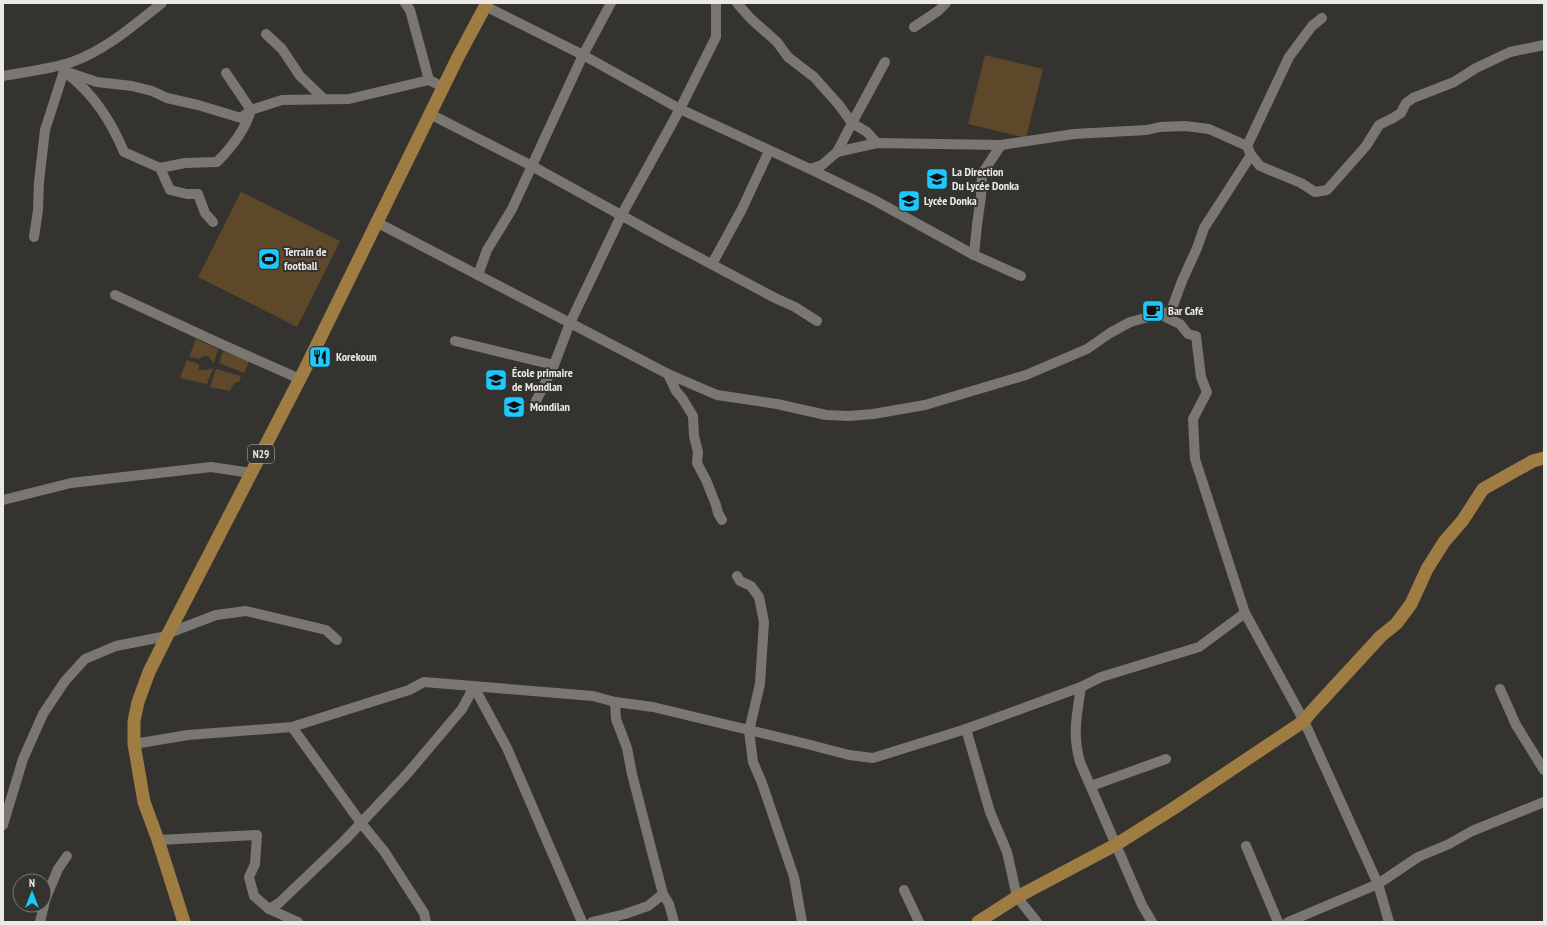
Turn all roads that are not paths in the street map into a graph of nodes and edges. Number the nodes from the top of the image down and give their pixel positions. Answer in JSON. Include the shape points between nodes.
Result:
{"nodes":[{"id":1,"x":162,"y":3,"type":"edge"},
{"id":2,"x":405,"y":3,"type":"edge"},
{"id":3,"x":611,"y":3,"type":"edge"},
{"id":4,"x":716,"y":3,"type":"edge"},
{"id":5,"x":737,"y":3,"type":"edge"},
{"id":6,"x":946,"y":3,"type":"edge"},
{"id":7,"x":486,"y":4,"type":"edge"},
{"id":8,"x":1322,"y":18,"type":"dead end"},
{"id":9,"x":914,"y":27,"type":"dead end"},
{"id":10,"x":266,"y":34,"type":"dead end"},
{"id":11,"x":1544,"y":45,"type":"edge"},
{"id":12,"x":583,"y":55,"type":"junction"},
{"id":13,"x":885,"y":62,"type":"dead end"},
{"id":14,"x":64,"y":71,"type":"junction"},
{"id":15,"x":226,"y":73,"type":"dead end"},
{"id":16,"x":3,"y":76,"type":"edge"},
{"id":17,"x":429,"y":80,"type":"junction"},
{"id":18,"x":443,"y":87,"type":"junction"},
{"id":19,"x":323,"y":98,"type":"junction"},
{"id":20,"x":680,"y":109,"type":"junction"},
{"id":21,"x":251,"y":110,"type":"junction"},
{"id":22,"x":430,"y":114,"type":"junction"},
{"id":23,"x":852,"y":123,"type":"junction"},
{"id":24,"x":877,"y":143,"type":"junction"},
{"id":25,"x":1001,"y":145,"type":"junction"},
{"id":26,"x":769,"y":151,"type":"junction"},
{"id":27,"x":1249,"y":151,"type":"junction"},
{"id":28,"x":837,"y":152,"type":"junction"},
{"id":29,"x":532,"y":166,"type":"junction"},
{"id":30,"x":160,"y":168,"type":"junction"},
{"id":31,"x":810,"y":169,"type":"junction"},
{"id":32,"x":621,"y":216,"type":"junction"},
{"id":33,"x":213,"y":222,"type":"dead end"},
{"id":34,"x":378,"y":223,"type":"junction"},
{"id":35,"x":34,"y":237,"type":"dead end"},
{"id":36,"x":974,"y":255,"type":"junction"},
{"id":37,"x":712,"y":264,"type":"junction"},
{"id":38,"x":478,"y":275,"type":"junction"},
{"id":39,"x":1021,"y":276,"type":"dead end"},
{"id":40,"x":116,"y":295,"type":"dead end"},
{"id":41,"x":1159,"y":314,"type":"junction"},
{"id":42,"x":817,"y":321,"type":"dead end"},
{"id":43,"x":570,"y":323,"type":"junction"},
{"id":44,"x":455,"y":341,"type":"dead end"},
{"id":45,"x":554,"y":365,"type":"junction"},
{"id":46,"x":668,"y":374,"type":"junction"},
{"id":47,"x":300,"y":379,"type":"junction"},
{"id":48,"x":535,"y":403,"type":"dead end"},
{"id":49,"x":1544,"y":458,"type":"edge"},
{"id":50,"x":251,"y":473,"type":"junction"},
{"id":51,"x":3,"y":500,"type":"edge"},
{"id":52,"x":722,"y":520,"type":"dead end"},
{"id":53,"x":736,"y":576,"type":"dead end"},
{"id":54,"x":1245,"y":613,"type":"junction"},
{"id":55,"x":168,"y":634,"type":"junction"},
{"id":56,"x":337,"y":640,"type":"dead end"},
{"id":57,"x":1081,"y":687,"type":"junction"},
{"id":58,"x":474,"y":688,"type":"junction"},
{"id":59,"x":1500,"y":689,"type":"dead end"},
{"id":60,"x":615,"y":702,"type":"junction"},
{"id":61,"x":1304,"y":721,"type":"junction"},
{"id":62,"x":292,"y":727,"type":"junction"},
{"id":63,"x":966,"y":730,"type":"junction"},
{"id":64,"x":749,"y":731,"type":"junction"},
{"id":65,"x":134,"y":744,"type":"junction"},
{"id":66,"x":1166,"y":759,"type":"dead end"},
{"id":67,"x":1544,"y":770,"type":"edge"},
{"id":68,"x":1091,"y":786,"type":"junction"},
{"id":69,"x":1544,"y":802,"type":"edge"},
{"id":70,"x":361,"y":823,"type":"junction"},
{"id":71,"x":3,"y":825,"type":"edge"},
{"id":72,"x":158,"y":840,"type":"junction"},
{"id":73,"x":1117,"y":844,"type":"junction"},
{"id":74,"x":1246,"y":846,"type":"dead end"},
{"id":75,"x":67,"y":856,"type":"dead end"},
{"id":76,"x":52,"y":884,"type":"edge"},
{"id":77,"x":1378,"y":884,"type":"junction"},
{"id":78,"x":904,"y":890,"type":"dead end"},
{"id":79,"x":663,"y":894,"type":"junction"},
{"id":80,"x":1018,"y":897,"type":"junction"},
{"id":81,"x":269,"y":909,"type":"junction"},
{"id":82,"x":184,"y":922,"type":"edge"},
{"id":83,"x":298,"y":922,"type":"edge"},
{"id":84,"x":426,"y":922,"type":"edge"},
{"id":85,"x":582,"y":922,"type":"edge"},
{"id":86,"x":592,"y":922,"type":"edge"},
{"id":87,"x":674,"y":922,"type":"edge"},
{"id":88,"x":802,"y":922,"type":"edge"},
{"id":89,"x":919,"y":922,"type":"edge"},
{"id":90,"x":978,"y":922,"type":"edge"},
{"id":91,"x":1037,"y":922,"type":"edge"},
{"id":92,"x":1152,"y":922,"type":"edge"},
{"id":93,"x":1278,"y":922,"type":"edge"},
{"id":94,"x":1288,"y":922,"type":"edge"},
{"id":95,"x":1389,"y":922,"type":"edge"}],
"edges":[{"from":1,"to":16,"type":"street","via":[[137,24],[92,53],[71,62]]},
{"from":2,"to":17,"type":"street","via":[[410,10]]},
{"from":3,"to":12,"type":"street"},
{"from":4,"to":20,"type":"street","via":[[716,37]]},
{"from":5,"to":23,"type":"street","via":[[777,42],[788,57],[814,77],[840,105]]},
{"from":6,"to":9,"type":"street"},
{"from":7,"to":12,"type":"street"},
{"from":7,"to":18,"type":"main road","number":"N29"},
{"from":8,"to":27,"type":"street","via":[[1312,26],[1289,57]]},
{"from":10,"to":19,"type":"street","via":[[282,49],[300,76]]},
{"from":11,"to":27,"type":"street","via":[[1510,52],[1454,82],[1413,98],[1406,103],[1401,113],[1379,125],[1366,146],[1327,190],[1315,192],[1301,183],[1260,166]]},
{"from":12,"to":20,"type":"street"},
{"from":12,"to":29,"type":"street"},
{"from":13,"to":23,"type":"street"},
{"from":14,"to":21,"type":"street","via":[[97,82],[152,91],[167,98],[240,118]]},
{"from":14,"to":30,"type":"street","via":[[83,86],[99,106],[116,132],[124,152]]},
{"from":14,"to":35,"type":"street","via":[[45,130]]},
{"from":15,"to":21,"type":"street"},
{"from":17,"to":18,"type":"street"},
{"from":17,"to":19,"type":"street","via":[[349,99]]},
{"from":18,"to":22,"type":"main road","number":"N29"},
{"from":19,"to":21,"type":"street","via":[[282,100]]},
{"from":20,"to":26,"type":"street"},
{"from":20,"to":32,"type":"street"},
{"from":21,"to":30,"type":"street","via":[[229,150],[217,162],[185,163]]},
{"from":22,"to":29,"type":"street"},
{"from":22,"to":34,"type":"main road","number":"N29"},
{"from":23,"to":24,"type":"street","via":[[867,132]]},
{"from":23,"to":28,"type":"street"},
{"from":24,"to":25,"type":"street"},
{"from":24,"to":28,"type":"street"},
{"from":25,"to":27,"type":"street","via":[[1074,134],[1184,126],[1209,129]]},
{"from":25,"to":36,"type":"street","via":[[982,174]]},
{"from":26,"to":31,"type":"street"},
{"from":26,"to":37,"type":"street","via":[[742,209]]},
{"from":27,"to":41,"type":"street","via":[[1204,228],[1171,311]]},
{"from":28,"to":31,"type":"street","via":[[822,165]]},
{"from":29,"to":32,"type":"street"},
{"from":29,"to":38,"type":"street","via":[[512,209],[487,250]]},
{"from":30,"to":33,"type":"street","via":[[170,190],[198,194],[205,213]]},
{"from":31,"to":36,"type":"street","via":[[874,200]]},
{"from":32,"to":37,"type":"street"},
{"from":32,"to":43,"type":"street"},
{"from":34,"to":38,"type":"street"},
{"from":34,"to":47,"type":"main road","number":"N29"},
{"from":36,"to":39,"type":"street"},
{"from":37,"to":42,"type":"street"},
{"from":38,"to":43,"type":"street"},
{"from":40,"to":47,"type":"street"},
{"from":41,"to":46,"type":"street","via":[[1130,322],[1087,348],[1026,374],[925,405],[873,414],[826,415],[717,395]]},
{"from":41,"to":54,"type":"street","via":[[1180,324],[1188,334],[1196,336],[1201,377],[1207,392],[1193,419],[1195,459]]},
{"from":43,"to":45,"type":"street"},
{"from":43,"to":46,"type":"street"},
{"from":44,"to":45,"type":"street"},
{"from":45,"to":48,"type":"street"},
{"from":46,"to":52,"type":"street","via":[[693,416],[697,463]]},
{"from":47,"to":50,"type":"main road","number":"N29"},
{"from":49,"to":61,"type":"main road","via":[[1533,461],[1483,489],[1431,562],[1411,604],[1396,624],[1381,636]]},
{"from":50,"to":51,"type":"street","via":[[210,467],[70,483]]},
{"from":50,"to":55,"type":"main road","number":"N29"},
{"from":53,"to":64,"type":"street","via":[[751,586],[759,597],[764,622],[760,684]]},
{"from":54,"to":57,"type":"street","via":[[1200,647],[1101,677]]},
{"from":54,"to":61,"type":"street"},
{"from":55,"to":56,"type":"street","via":[[216,615],[246,611],[326,630]]},
{"from":55,"to":65,"type":"main road","number":"N29","via":[[149,672],[138,702],[134,721]]},
{"from":55,"to":71,"type":"street","via":[[116,646],[86,659],[65,681],[43,714],[23,759]]},
{"from":57,"to":63,"type":"street"},
{"from":57,"to":68,"type":"street","via":[[1075,732],[1076,744],[1080,762]]},
{"from":58,"to":60,"type":"street","via":[[593,696]]},
{"from":58,"to":62,"type":"street","via":[[424,682],[409,690]]},
{"from":58,"to":70,"type":"street","via":[[462,708],[407,774]]},
{"from":58,"to":85,"type":"street","via":[[507,748]]},
{"from":59,"to":67,"type":"street","via":[[1516,725]]},
{"from":60,"to":64,"type":"street","via":[[653,707]]},
{"from":60,"to":79,"type":"street","via":[[616,719],[627,748]]},
{"from":61,"to":73,"type":"main road"},
{"from":61,"to":77,"type":"street"},
{"from":62,"to":65,"type":"street","via":[[188,735]]},
{"from":62,"to":70,"type":"street"},
{"from":63,"to":64,"type":"street","via":[[873,758],[849,756]]},
{"from":63,"to":80,"type":"street","via":[[990,812],[1007,852]]},
{"from":64,"to":88,"type":"street","via":[[753,762],[794,877]]},
{"from":65,"to":72,"type":"main road","number":"N29","via":[[144,802]]},
{"from":66,"to":68,"type":"street"},
{"from":68,"to":73,"type":"street"},
{"from":69,"to":77,"type":"street","via":[[1472,831],[1418,857]]},
{"from":70,"to":81,"type":"street","via":[[293,890]]},
{"from":70,"to":84,"type":"street","via":[[388,857],[424,913]]},
{"from":72,"to":81,"type":"street","via":[[257,835],[256,864],[249,877],[254,896]]},
{"from":72,"to":82,"type":"main road","number":"N29"},
{"from":73,"to":80,"type":"main road"},
{"from":73,"to":92,"type":"street","via":[[1142,905]]},
{"from":74,"to":93,"type":"street"},
{"from":75,"to":76,"type":"street"},
{"from":77,"to":94,"type":"street"},
{"from":77,"to":95,"type":"street"},
{"from":78,"to":89,"type":"street"},
{"from":79,"to":86,"type":"street","via":[[648,906]]},
{"from":79,"to":87,"type":"street"},
{"from":80,"to":90,"type":"main road"},
{"from":80,"to":91,"type":"street"},
{"from":81,"to":83,"type":"street"}]}
